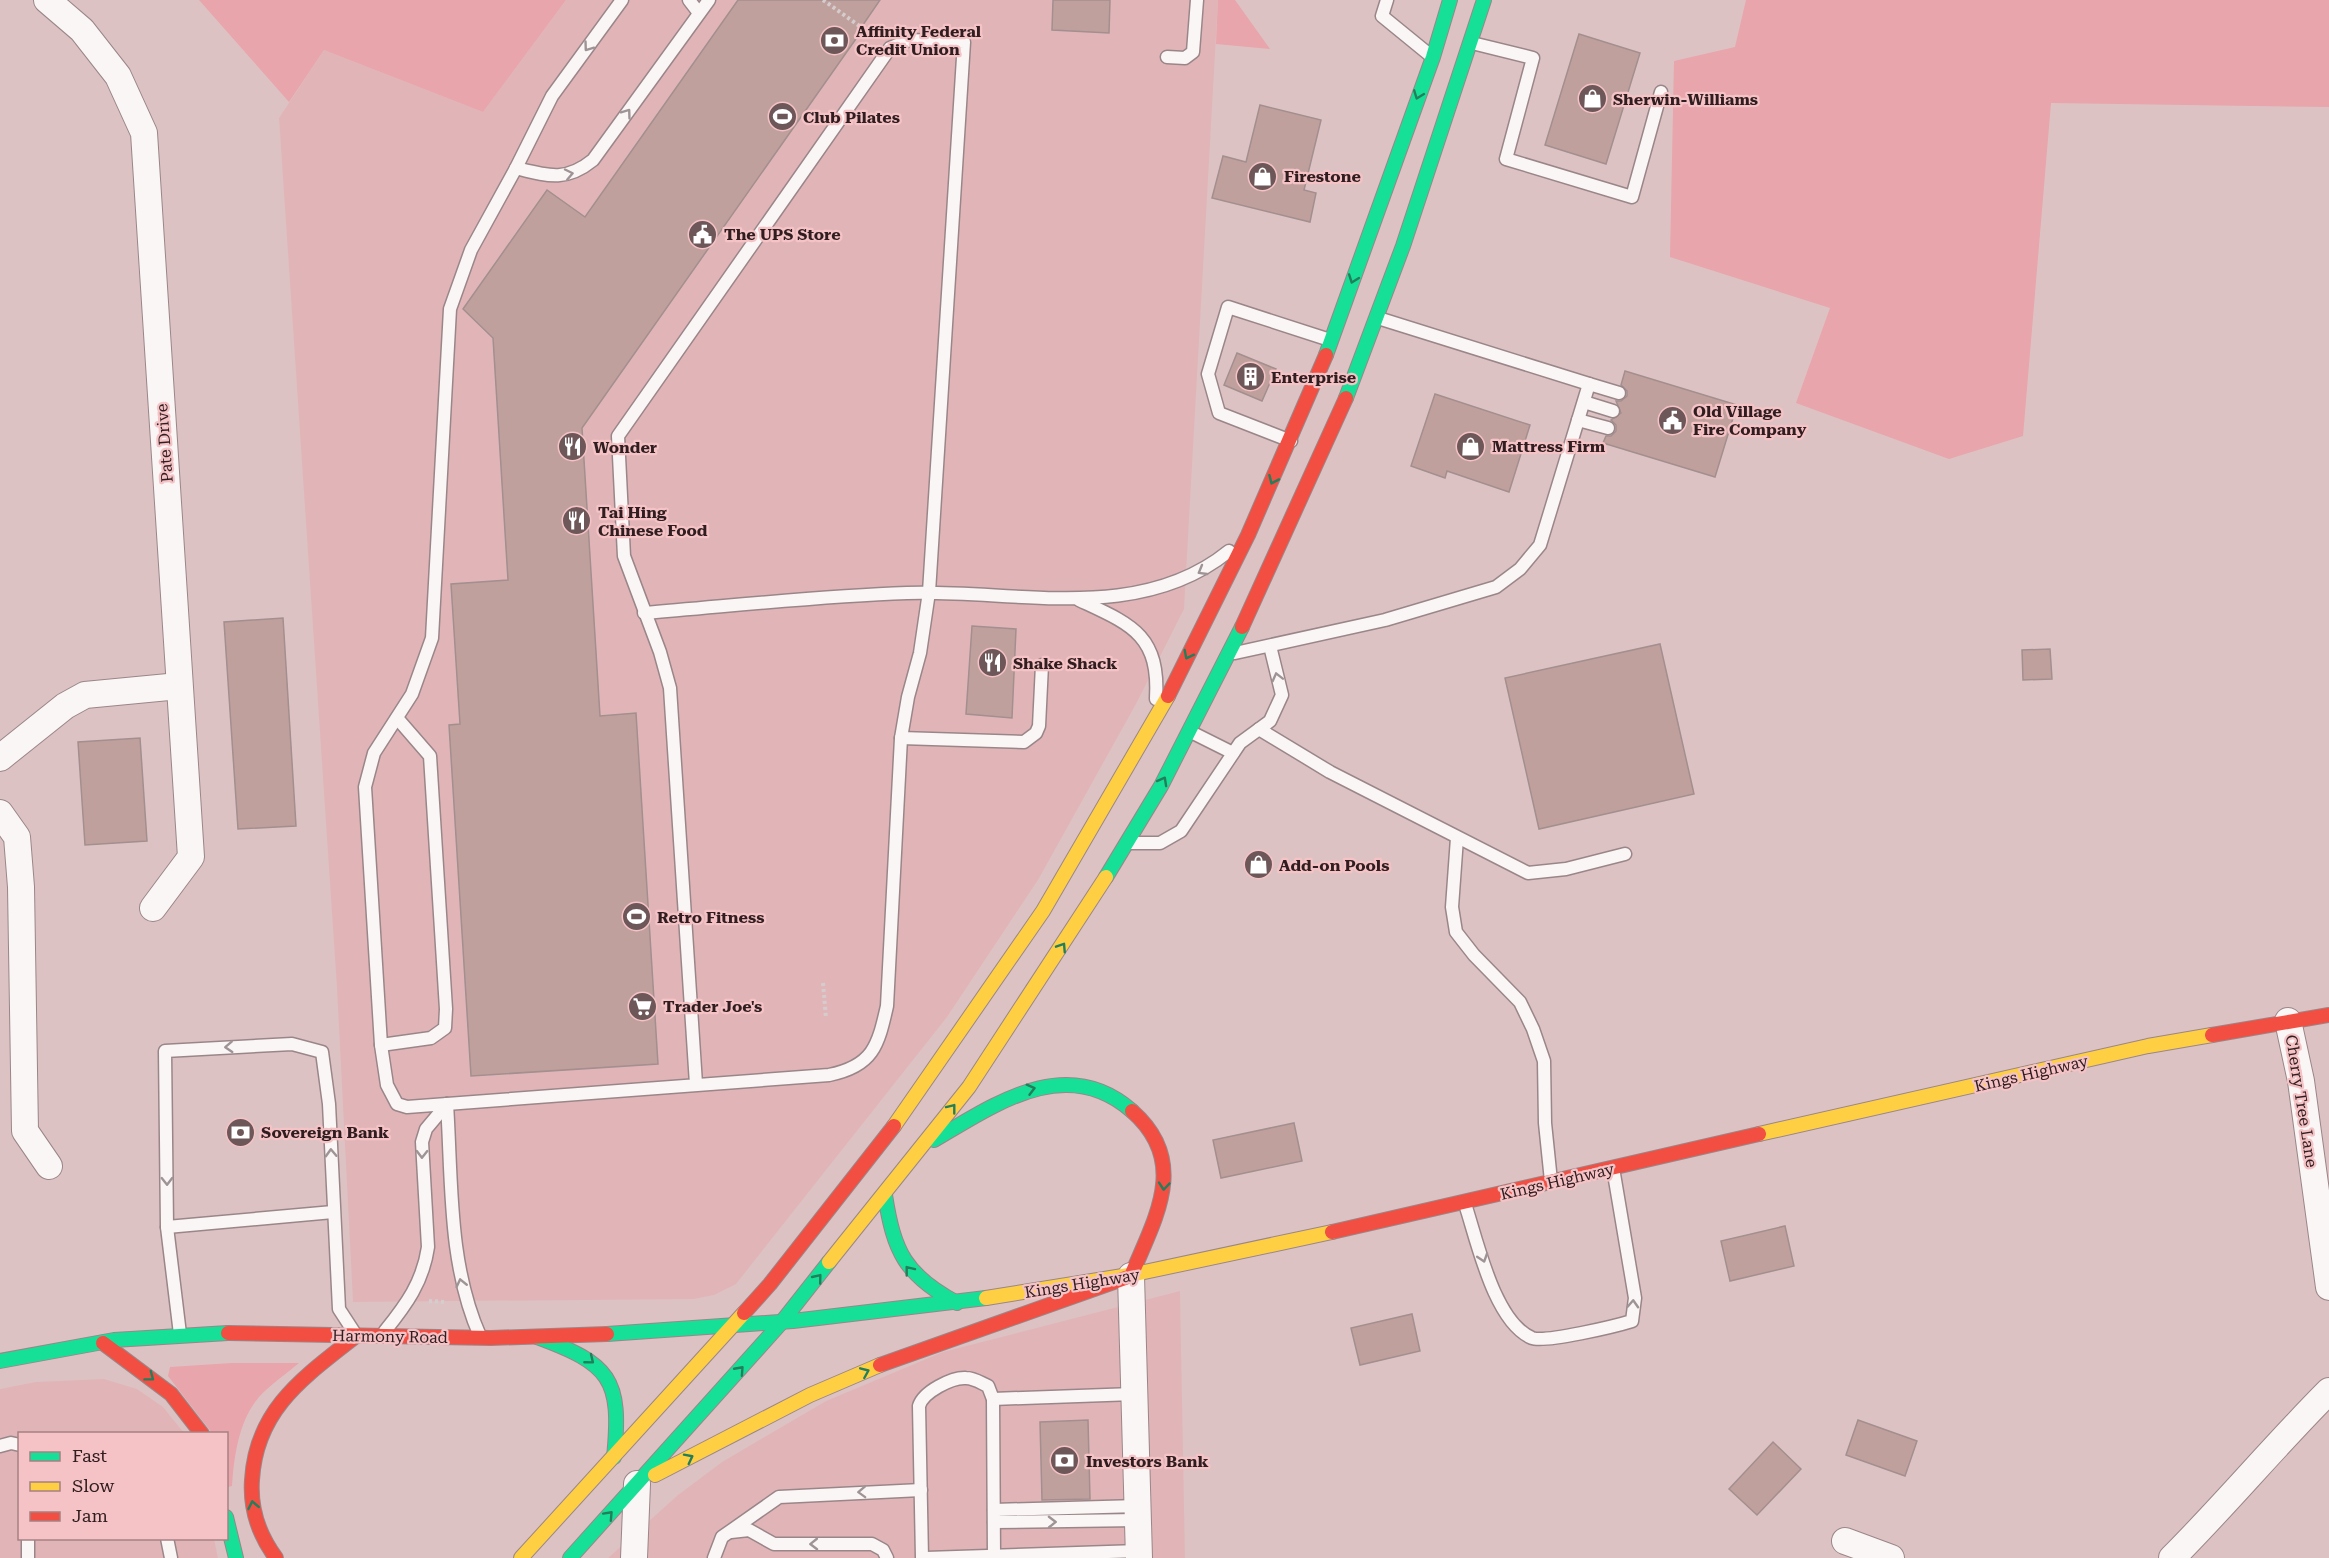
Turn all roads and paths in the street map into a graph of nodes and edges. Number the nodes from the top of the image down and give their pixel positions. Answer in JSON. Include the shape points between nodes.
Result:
{"nodes":[{"id":1,"x":48,"y":0,"type":"edge"},
{"id":2,"x":622,"y":0,"type":"edge"},
{"id":3,"x":689,"y":0,"type":"edge"},
{"id":4,"x":709,"y":0,"type":"edge"},
{"id":5,"x":823,"y":0,"type":"edge"},
{"id":6,"x":1197,"y":0,"type":"edge"},
{"id":7,"x":1387,"y":0,"type":"edge"},
{"id":8,"x":1450,"y":0,"type":"edge"},
{"id":9,"x":1484,"y":0,"type":"edge"},
{"id":10,"x":699,"y":13,"type":"junction"},
{"id":11,"x":1471,"y":42,"type":"junction"},
{"id":12,"x":890,"y":48,"type":"junction"},
{"id":13,"x":1167,"y":57,"type":"dead end"},
{"id":14,"x":1433,"y":57,"type":"junction"},
{"id":15,"x":1660,"y":92,"type":"dead end"},
{"id":16,"x":516,"y":168,"type":"junction"},
{"id":17,"x":1360,"y":312,"type":"junction"},
{"id":18,"x":1332,"y":341,"type":"junction"},
{"id":19,"x":1589,"y":384,"type":"junction"},
{"id":20,"x":1619,"y":393,"type":"dead end"},
{"id":21,"x":1584,"y":402,"type":"junction"},
{"id":22,"x":1613,"y":411,"type":"dead end"},
{"id":23,"x":1578,"y":420,"type":"junction"},
{"id":24,"x":1608,"y":428,"type":"dead end"},
{"id":25,"x":1291,"y":441,"type":"junction"},
{"id":26,"x":1248,"y":535,"type":"junction"},
{"id":27,"x":929,"y":592,"type":"junction"},
{"id":28,"x":1078,"y":600,"type":"junction"},
{"id":29,"x":644,"y":613,"type":"junction"},
{"id":30,"x":1270,"y":646,"type":"junction"},
{"id":31,"x":1231,"y":654,"type":"junction"},
{"id":32,"x":1042,"y":665,"type":"dead end"},
{"id":33,"x":179,"y":686,"type":"junction"},
{"id":34,"x":397,"y":718,"type":"junction"},
{"id":35,"x":1155,"y":721,"type":"junction"},
{"id":36,"x":1259,"y":729,"type":"junction"},
{"id":37,"x":1190,"y":732,"type":"junction"},
{"id":38,"x":901,"y":738,"type":"junction"},
{"id":39,"x":1233,"y":753,"type":"junction"},
{"id":40,"x":0,"y":758,"type":"edge"},
{"id":41,"x":0,"y":813,"type":"edge"},
{"id":42,"x":1457,"y":838,"type":"junction"},
{"id":43,"x":1127,"y":843,"type":"junction"},
{"id":44,"x":1625,"y":854,"type":"dead end"},
{"id":45,"x":153,"y":908,"type":"dead end"},
{"id":46,"x":823,"y":983,"type":"dead end"},
{"id":47,"x":2329,"y":1016,"type":"edge"},
{"id":48,"x":826,"y":1018,"type":"dead end"},
{"id":49,"x":2288,"y":1022,"type":"junction"},
{"id":50,"x":381,"y":1045,"type":"junction"},
{"id":51,"x":696,"y":1084,"type":"junction"},
{"id":52,"x":447,"y":1104,"type":"junction"},
{"id":53,"x":924,"y":1146,"type":"junction"},
{"id":54,"x":50,"y":1166,"type":"dead end"},
{"id":55,"x":1613,"y":1168,"type":"junction"},
{"id":56,"x":1551,"y":1183,"type":"junction"},
{"id":57,"x":885,"y":1195,"type":"junction"},
{"id":58,"x":1465,"y":1202,"type":"junction"},
{"id":59,"x":333,"y":1212,"type":"junction"},
{"id":60,"x":167,"y":1227,"type":"junction"},
{"id":61,"x":1131,"y":1276,"type":"junction"},
{"id":62,"x":2329,"y":1287,"type":"edge"},
{"id":63,"x":424,"y":1301,"type":"dead end"},
{"id":64,"x":446,"y":1302,"type":"dead end"},
{"id":65,"x":957,"y":1303,"type":"junction"},
{"id":66,"x":781,"y":1323,"type":"junction"},
{"id":67,"x":730,"y":1328,"type":"junction"},
{"id":68,"x":180,"y":1334,"type":"junction"},
{"id":69,"x":356,"y":1336,"type":"junction"},
{"id":70,"x":381,"y":1336,"type":"junction"},
{"id":71,"x":537,"y":1337,"type":"junction"},
{"id":72,"x":481,"y":1338,"type":"junction"},
{"id":73,"x":103,"y":1342,"type":"junction"},
{"id":74,"x":0,"y":1361,"type":"edge"},
{"id":75,"x":2329,"y":1391,"type":"edge"},
{"id":76,"x":1134,"y":1394,"type":"junction"},
{"id":77,"x":993,"y":1399,"type":"junction"},
{"id":78,"x":201,"y":1432,"type":"edge"},
{"id":79,"x":18,"y":1445,"type":"edge"},
{"id":80,"x":0,"y":1446,"type":"edge"},
{"id":81,"x":614,"y":1457,"type":"junction"},
{"id":82,"x":638,"y":1484,"type":"junction"},
{"id":83,"x":921,"y":1490,"type":"junction"},
{"id":84,"x":1138,"y":1513,"type":"junction"},
{"id":85,"x":994,"y":1516,"type":"junction"},
{"id":86,"x":228,"y":1524,"type":"edge"},
{"id":87,"x":722,"y":1537,"type":"junction"},
{"id":88,"x":28,"y":1540,"type":"edge"},
{"id":89,"x":167,"y":1540,"type":"edge"},
{"id":90,"x":1845,"y":1541,"type":"dead end"},
{"id":91,"x":1139,"y":1555,"type":"edge"},
{"id":92,"x":521,"y":1556,"type":"edge"},
{"id":93,"x":994,"y":1556,"type":"junction"},
{"id":94,"x":28,"y":1558,"type":"edge"},
{"id":95,"x":171,"y":1558,"type":"edge"},
{"id":96,"x":236,"y":1558,"type":"edge"},
{"id":97,"x":276,"y":1558,"type":"edge"},
{"id":98,"x":570,"y":1558,"type":"edge"},
{"id":99,"x":634,"y":1558,"type":"edge"},
{"id":100,"x":714,"y":1558,"type":"edge"},
{"id":101,"x":887,"y":1558,"type":"edge"},
{"id":102,"x":924,"y":1558,"type":"edge"},
{"id":103,"x":1891,"y":1558,"type":"edge"},
{"id":104,"x":2172,"y":1558,"type":"edge"}],
"edges":[{"from":1,"to":33,"type":"street","name":"Pate Drive","via":[[82,30],[118,76],[144,133]]},
{"from":2,"to":16,"type":"lane","one_way":true,"via":[[552,96]]},
{"from":3,"to":10,"type":"lane"},
{"from":4,"to":10,"type":"lane"},
{"from":5,"to":12,"type":"path"},
{"from":6,"to":13,"type":"lane","via":[[1193,52],[1185,58]]},
{"from":7,"to":14,"type":"lane","via":[[1382,16]]},
{"from":8,"to":14,"type":"main road"},
{"from":9,"to":11,"type":"main road"},
{"from":16,"to":10,"type":"lane","one_way":true,"via":[[563,176],[594,160]]},
{"from":11,"to":15,"type":"lane","via":[[1533,58],[1506,159],[1632,197]]},
{"from":11,"to":17,"type":"main road"},
{"from":12,"to":27,"type":"lane","via":[[909,40],[964,42]]},
{"from":12,"to":29,"type":"lane","via":[[618,436],[624,556]]},
{"from":14,"to":17,"type":"main road","one_way":true},
{"from":16,"to":34,"type":"lane","via":[[471,250],[450,309],[432,638],[412,694]]},
{"from":17,"to":18,"type":"main road"},
{"from":17,"to":19,"type":"lane"},
{"from":17,"to":31,"type":"main road","via":[[1338,416]]},
{"from":18,"to":25,"type":"main road"},
{"from":18,"to":25,"type":"lane","via":[[1228,308],[1208,374],[1219,413]]},
{"from":19,"to":20,"type":"lane"},
{"from":19,"to":21,"type":"lane"},
{"from":21,"to":22,"type":"lane"},
{"from":21,"to":23,"type":"lane"},
{"from":23,"to":24,"type":"lane"},
{"from":23,"to":30,"type":"lane","via":[[1540,545],[1520,569],[1496,587],[1385,620]]},
{"from":25,"to":26,"type":"main road","one_way":true},
{"from":26,"to":28,"type":"lane","one_way":true,"via":[[1211,566],[1176,583]]},
{"from":26,"to":35,"type":"main road","one_way":true},
{"from":27,"to":28,"type":"lane"},
{"from":27,"to":29,"type":"lane"},
{"from":27,"to":38,"type":"lane"},
{"from":28,"to":35,"type":"lane","via":[[1128,623],[1148,644],[1157,688]]},
{"from":29,"to":51,"type":"lane","via":[[670,688]]},
{"from":30,"to":31,"type":"lane"},
{"from":36,"to":30,"type":"lane","one_way":true,"via":[[1270,721],[1282,695]]},
{"from":31,"to":37,"type":"main road"},
{"from":32,"to":38,"type":"lane","via":[[1039,726],[1024,742]]},
{"from":33,"to":40,"type":"street","via":[[84,695]]},
{"from":33,"to":45,"type":"street","name":"Pate Drive","via":[[191,857]]},
{"from":34,"to":50,"type":"lane","via":[[375,753],[365,787]]},
{"from":34,"to":50,"type":"lane","via":[[430,756],[446,1010],[445,1028],[431,1038]]},
{"from":35,"to":67,"type":"main road","via":[[1043,911],[876,1152]]},
{"from":36,"to":39,"type":"lane"},
{"from":36,"to":42,"type":"lane","via":[[1330,772]]},
{"from":37,"to":39,"type":"lane"},
{"from":43,"to":37,"type":"main road","one_way":true},
{"from":38,"to":51,"type":"lane","via":[[886,1006],[878,1045],[844,1072]]},
{"from":39,"to":43,"type":"lane","via":[[1181,831],[1161,843]]},
{"from":41,"to":54,"type":"street","via":[[17,837],[21,887],[25,1131]]},
{"from":42,"to":44,"type":"lane","via":[[1528,873],[1566,869]]},
{"from":42,"to":56,"type":"lane","via":[[1452,907],[1456,932],[1520,1002],[1533,1029],[1544,1061]]},
{"from":53,"to":43,"type":"main road","one_way":true,"via":[[1018,1014]]},
{"from":46,"to":48,"type":"path"},
{"from":47,"to":49,"type":"main road","name":"Kings Highway"},
{"from":49,"to":55,"type":"main road","name":"Kings Highway","via":[[2148,1046]]},
{"from":49,"to":62,"type":"street","name":"Cherry Tree Lane","via":[[2301,1081]]},
{"from":50,"to":52,"type":"lane","via":[[387,1085],[397,1104]]},
{"from":51,"to":52,"type":"lane"},
{"from":52,"to":70,"type":"lane","one_way":true,"via":[[426,1129],[422,1142],[426,1264],[409,1302]]},
{"from":72,"to":52,"type":"lane","one_way":true,"via":[[459,1272]]},
{"from":53,"to":57,"type":"main road"},
{"from":53,"to":61,"type":"main road","one_way":true,"via":[[1026,1090],[1056,1084],[1091,1087],[1113,1095],[1136,1111],[1150,1128],[1162,1151],[1165,1170],[1162,1200]]},
{"from":55,"to":56,"type":"main road","name":"Kings Highway"},
{"from":58,"to":55,"type":"lane","one_way":true,"via":[[1491,1284],[1506,1314],[1522,1332],[1534,1339],[1606,1329],[1632,1321],[1635,1298]]},
{"from":56,"to":58,"type":"main road","name":"Kings Highway"},
{"from":65,"to":57,"type":"main road","one_way":true,"via":[[916,1279],[904,1265],[896,1247]]},
{"from":66,"to":57,"type":"main road","one_way":true},
{"from":58,"to":61,"type":"main road","name":"Kings Highway"},
{"from":59,"to":60,"type":"lane"},
{"from":59,"to":60,"type":"lane","one_way":true,"via":[[329,1104],[322,1052],[292,1044],[165,1051]]},
{"from":59,"to":69,"type":"lane","via":[[339,1309]]},
{"from":60,"to":68,"type":"lane"},
{"from":61,"to":65,"type":"main road","name":"Kings Highway"},
{"from":61,"to":76,"type":"street"},
{"from":82,"to":61,"type":"main road","one_way":true,"via":[[810,1395],[898,1358]]},
{"from":63,"to":64,"type":"path"},
{"from":65,"to":66,"type":"main road","name":"Kings Highway"},
{"from":66,"to":67,"type":"main road","name":"Harmony Road"},
{"from":82,"to":66,"type":"main road","one_way":true},
{"from":67,"to":71,"type":"main road","name":"Harmony Road"},
{"from":67,"to":81,"type":"main road"},
{"from":68,"to":69,"type":"main road","name":"Harmony Road"},
{"from":68,"to":73,"type":"main road","name":"Harmony Road"},
{"from":69,"to":70,"type":"main road","name":"Harmony Road"},
{"from":97,"to":69,"type":"main road","one_way":true,"via":[[258,1527],[251,1500],[253,1452],[264,1423],[284,1395]]},
{"from":70,"to":72,"type":"main road","name":"Harmony Road"},
{"from":71,"to":72,"type":"main road","name":"Harmony Road"},
{"from":71,"to":81,"type":"main road","one_way":true,"via":[[579,1351],[605,1375],[619,1405]]},
{"from":73,"to":74,"type":"main road","name":"Harmony Road"},
{"from":73,"to":78,"type":"main road","one_way":true,"via":[[157,1382],[195,1420]]},
{"from":75,"to":104,"type":"street"},
{"from":76,"to":77,"type":"lane"},
{"from":76,"to":84,"type":"street"},
{"from":77,"to":83,"type":"lane","via":[[988,1386],[966,1377],[921,1399]]},
{"from":77,"to":85,"type":"lane"},
{"from":79,"to":80,"type":"lane"},
{"from":81,"to":92,"type":"main road"},
{"from":98,"to":82,"type":"main road","one_way":true},
{"from":82,"to":99,"type":"street"},
{"from":83,"to":87,"type":"lane","one_way":true,"via":[[779,1497]]},
{"from":83,"to":102,"type":"lane"},
{"from":85,"to":84,"type":"lane","one_way":true},
{"from":84,"to":91,"type":"street"},
{"from":85,"to":93,"type":"lane"},
{"from":86,"to":96,"type":"main road"},
{"from":87,"to":100,"type":"lane"},
{"from":101,"to":87,"type":"lane","one_way":true,"via":[[878,1546],[864,1543],[774,1545],[749,1530]]},
{"from":88,"to":94,"type":"lane"},
{"from":89,"to":95,"type":"lane"},
{"from":90,"to":103,"type":"street"},
{"from":91,"to":93,"type":"lane"},
{"from":93,"to":102,"type":"lane"}]}
